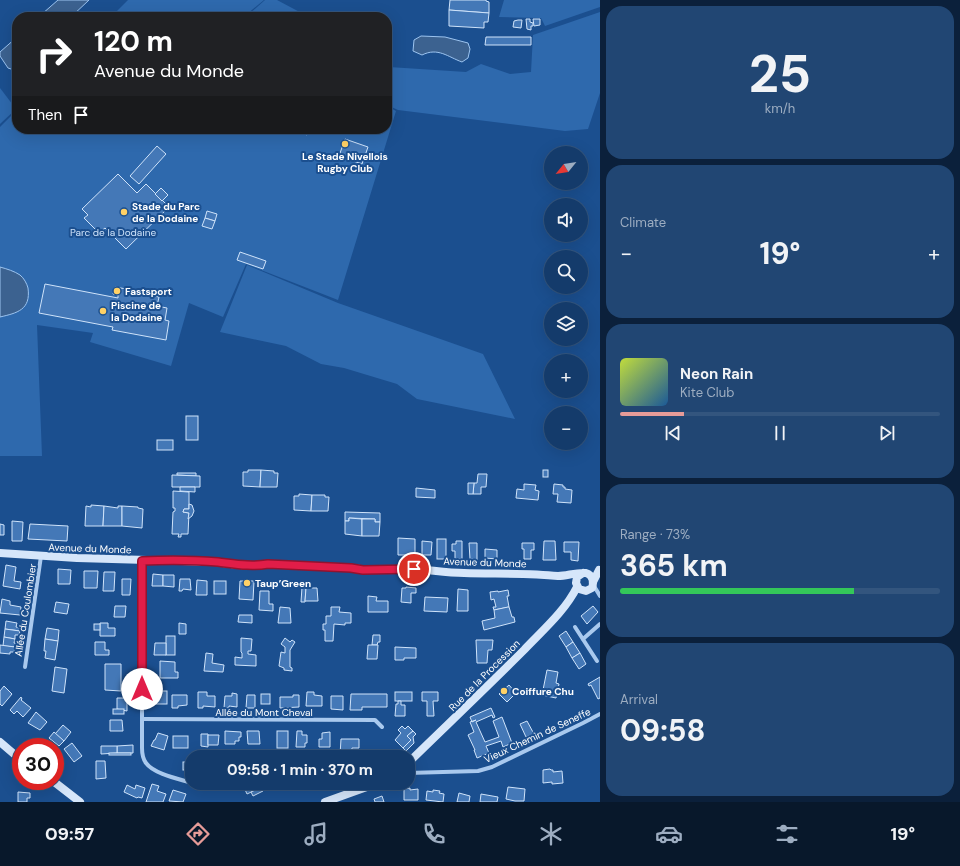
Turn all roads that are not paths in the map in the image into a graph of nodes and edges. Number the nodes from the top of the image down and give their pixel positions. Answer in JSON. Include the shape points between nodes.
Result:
{"nodes":[{"id":1,"x":0,"y":553,"type":"edge"},
{"id":2,"x":41,"y":556,"type":"junction"},
{"id":3,"x":142,"y":561,"type":"junction"},
{"id":4,"x":600,"y":570,"type":"edge"},
{"id":5,"x":585,"y":574,"type":"junction"},
{"id":6,"x":563,"y":576,"type":"junction"},
{"id":7,"x":585,"y":586,"type":"junction"},
{"id":8,"x":600,"y":595,"type":"edge"},
{"id":9,"x":600,"y":624,"type":"edge"},
{"id":10,"x":575,"y":627,"type":"dead end"},
{"id":11,"x":583,"y":639,"type":"junction"},
{"id":12,"x":596,"y":661,"type":"dead end"},
{"id":13,"x":25,"y":667,"type":"dead end"},
{"id":14,"x":600,"y":714,"type":"edge"},
{"id":15,"x":142,"y":719,"type":"junction"},
{"id":16,"x":382,"y":727,"type":"dead end"},
{"id":17,"x":0,"y":737,"type":"edge"},
{"id":18,"x":0,"y":742,"type":"edge"},
{"id":19,"x":12,"y":747,"type":"edge"},
{"id":20,"x":12,"y":752,"type":"edge"},
{"id":21,"x":415,"y":756,"type":"edge"},
{"id":22,"x":415,"y":773,"type":"edge"},
{"id":23,"x":185,"y":780,"type":"edge"},
{"id":24,"x":57,"y":790,"type":"edge"},
{"id":25,"x":64,"y":790,"type":"edge"},
{"id":26,"x":358,"y":790,"type":"edge"},
{"id":27,"x":72,"y":802,"type":"edge"},
{"id":28,"x":80,"y":802,"type":"edge"},
{"id":29,"x":325,"y":802,"type":"edge"}],
"edges":[{"from":1,"to":2,"type":"street","name":"Avenue du Monde"},
{"from":2,"to":3,"type":"street","name":"Avenue du Monde"},
{"from":2,"to":13,"type":"street","name":"Allée du Coulombier"},
{"from":3,"to":6,"type":"street","name":"Avenue du Monde"},
{"from":3,"to":15,"type":"street"},
{"from":4,"to":5,"type":"street","name":"Avenue du Monde"},
{"from":4,"to":7,"type":"street"},
{"from":5,"to":6,"type":"street","name":"Avenue du Monde"},
{"from":5,"to":7,"type":"street","via":[[592,577]]},
{"from":5,"to":7,"type":"street","via":[[577,577]]},
{"from":6,"to":7,"type":"street","name":"Avenue du Monde"},
{"from":7,"to":8,"type":"street"},
{"from":7,"to":21,"type":"street","name":"Rue de la Procession","via":[[499,675]]},
{"from":9,"to":11,"type":"street"},
{"from":10,"to":11,"type":"street"},
{"from":11,"to":12,"type":"street"},
{"from":14,"to":22,"type":"street","name":"Vieux Chemin de Seneffe","via":[[485,769]]},
{"from":15,"to":16,"type":"street","name":"Allée du Mont Cheval","via":[[375,720]]},
{"from":15,"to":23,"type":"street","via":[[142,748],[146,763],[154,770]]},
{"from":17,"to":19,"type":"street"},
{"from":18,"to":20,"type":"street"},
{"from":24,"to":27,"type":"street"},
{"from":25,"to":28,"type":"street"},
{"from":26,"to":29,"type":"street"}]}
